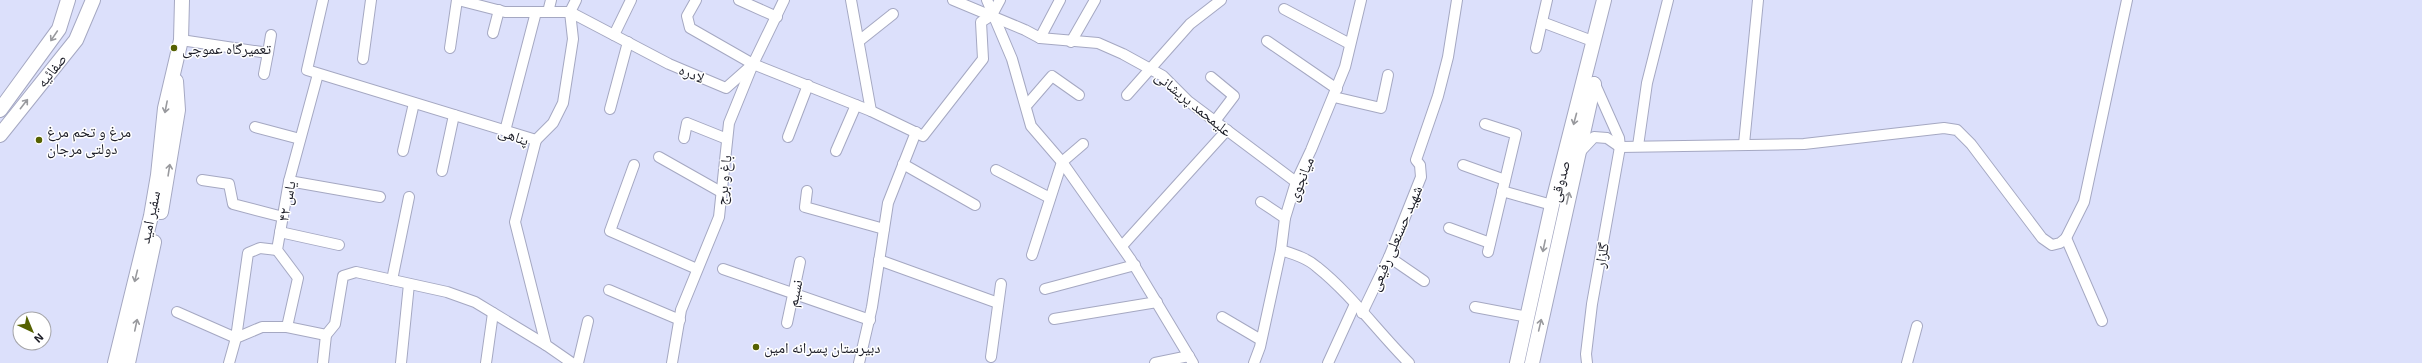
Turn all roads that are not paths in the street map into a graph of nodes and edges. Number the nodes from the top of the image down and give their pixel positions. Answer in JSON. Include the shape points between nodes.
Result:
{"nodes":[{"id":1,"x":68,"y":0,"type":"edge"},
{"id":2,"x":93,"y":0,"type":"edge"},
{"id":3,"x":182,"y":0,"type":"edge"},
{"id":4,"x":323,"y":0,"type":"edge"},
{"id":5,"x":371,"y":0,"type":"edge"},
{"id":6,"x":457,"y":0,"type":"edge"},
{"id":7,"x":551,"y":0,"type":"edge"},
{"id":8,"x":576,"y":0,"type":"edge"},
{"id":9,"x":631,"y":0,"type":"edge"},
{"id":10,"x":696,"y":0,"type":"edge"},
{"id":11,"x":739,"y":0,"type":"edge"},
{"id":12,"x":784,"y":0,"type":"edge"},
{"id":13,"x":851,"y":0,"type":"edge"},
{"id":14,"x":953,"y":0,"type":"edge"},
{"id":15,"x":987,"y":0,"type":"edge"},
{"id":16,"x":1000,"y":0,"type":"edge"},
{"id":17,"x":1060,"y":0,"type":"edge"},
{"id":18,"x":1095,"y":0,"type":"edge"},
{"id":19,"x":1221,"y":0,"type":"edge"},
{"id":20,"x":1361,"y":0,"type":"edge"},
{"id":21,"x":1457,"y":0,"type":"edge"},
{"id":22,"x":1547,"y":0,"type":"edge"},
{"id":23,"x":1604,"y":0,"type":"edge"},
{"id":24,"x":1614,"y":0,"type":"edge"},
{"id":25,"x":1668,"y":0,"type":"edge"},
{"id":26,"x":1758,"y":0,"type":"edge"},
{"id":27,"x":2127,"y":0,"type":"edge"},
{"id":28,"x":1284,"y":9,"type":"dead end"},
{"id":29,"x":499,"y":10,"type":"junction"},
{"id":30,"x":536,"y":12,"type":"junction"},
{"id":31,"x":548,"y":12,"type":"junction"},
{"id":32,"x":570,"y":12,"type":"junction"},
{"id":33,"x":893,"y":14,"type":"dead end"},
{"id":34,"x":992,"y":15,"type":"junction"},
{"id":35,"x":777,"y":17,"type":"junction"},
{"id":36,"x":1542,"y":22,"type":"junction"},
{"id":37,"x":493,"y":33,"type":"dead end"},
{"id":38,"x":270,"y":35,"type":"dead end"},
{"id":39,"x":614,"y":35,"type":"junction"},
{"id":40,"x":1040,"y":38,"type":"junction"},
{"id":41,"x":181,"y":40,"type":"junction"},
{"id":42,"x":859,"y":41,"type":"junction"},
{"id":43,"x":1267,"y":41,"type":"dead end"},
{"id":44,"x":628,"y":42,"type":"junction"},
{"id":45,"x":1071,"y":42,"type":"junction"},
{"id":46,"x":1595,"y":42,"type":"junction"},
{"id":47,"x":1350,"y":44,"type":"junction"},
{"id":48,"x":450,"y":48,"type":"dead end"},
{"id":49,"x":1536,"y":48,"type":"dead end"},
{"id":50,"x":268,"y":53,"type":"junction"},
{"id":51,"x":363,"y":59,"type":"dead end"},
{"id":52,"x":754,"y":64,"type":"junction"},
{"id":53,"x":1150,"y":68,"type":"junction"},
{"id":54,"x":175,"y":69,"type":"junction"},
{"id":55,"x":264,"y":74,"type":"dead end"},
{"id":56,"x":318,"y":74,"type":"junction"},
{"id":57,"x":1388,"y":74,"type":"dead end"},
{"id":58,"x":1211,"y":77,"type":"dead end"},
{"id":59,"x":1594,"y":82,"type":"junction"},
{"id":60,"x":808,"y":86,"type":"junction"},
{"id":61,"x":1335,"y":93,"type":"junction"},
{"id":62,"x":1079,"y":95,"type":"dead end"},
{"id":63,"x":1127,"y":95,"type":"dead end"},
{"id":64,"x":414,"y":103,"type":"junction"},
{"id":65,"x":856,"y":105,"type":"junction"},
{"id":66,"x":1026,"y":106,"type":"junction"},
{"id":67,"x":610,"y":109,"type":"dead end"},
{"id":68,"x":0,"y":110,"type":"edge"},
{"id":69,"x":871,"y":111,"type":"junction"},
{"id":70,"x":454,"y":115,"type":"junction"},
{"id":71,"x":1215,"y":121,"type":"junction"},
{"id":72,"x":1485,"y":124,"type":"dead end"},
{"id":73,"x":255,"y":127,"type":"dead end"},
{"id":74,"x":1227,"y":130,"type":"junction"},
{"id":75,"x":505,"y":131,"type":"junction"},
{"id":76,"x":916,"y":132,"type":"junction"},
{"id":77,"x":0,"y":135,"type":"edge"},
{"id":78,"x":788,"y":137,"type":"dead end"},
{"id":79,"x":684,"y":138,"type":"dead end"},
{"id":80,"x":300,"y":139,"type":"junction"},
{"id":81,"x":727,"y":139,"type":"junction"},
{"id":82,"x":536,"y":140,"type":"junction"},
{"id":83,"x":1082,"y":144,"type":"dead end"},
{"id":84,"x":1744,"y":144,"type":"junction"},
{"id":85,"x":1638,"y":146,"type":"junction"},
{"id":86,"x":1620,"y":147,"type":"junction"},
{"id":87,"x":836,"y":151,"type":"dead end"},
{"id":88,"x":403,"y":152,"type":"dead end"},
{"id":89,"x":659,"y":157,"type":"dead end"},
{"id":90,"x":1578,"y":157,"type":"junction"},
{"id":91,"x":1062,"y":162,"type":"junction"},
{"id":92,"x":903,"y":164,"type":"junction"},
{"id":93,"x":634,"y":165,"type":"dead end"},
{"id":94,"x":1463,"y":165,"type":"dead end"},
{"id":95,"x":442,"y":170,"type":"dead end"},
{"id":96,"x":996,"y":170,"type":"dead end"},
{"id":97,"x":202,"y":180,"type":"dead end"},
{"id":98,"x":1505,"y":180,"type":"junction"},
{"id":99,"x":290,"y":181,"type":"junction"},
{"id":100,"x":1296,"y":182,"type":"junction"},
{"id":101,"x":1502,"y":191,"type":"junction"},
{"id":102,"x":722,"y":192,"type":"junction"},
{"id":103,"x":807,"y":192,"type":"dead end"},
{"id":104,"x":409,"y":196,"type":"dead end"},
{"id":105,"x":380,"y":197,"type":"dead end"},
{"id":106,"x":1050,"y":198,"type":"junction"},
{"id":107,"x":1261,"y":202,"type":"dead end"},
{"id":108,"x":975,"y":205,"type":"dead end"},
{"id":109,"x":1552,"y":205,"type":"junction"},
{"id":110,"x":283,"y":217,"type":"junction"},
{"id":111,"x":1285,"y":218,"type":"junction"},
{"id":112,"x":1450,"y":228,"type":"dead end"},
{"id":113,"x":884,"y":229,"type":"junction"},
{"id":114,"x":280,"y":232,"type":"junction"},
{"id":115,"x":2066,"y":238,"type":"junction"},
{"id":116,"x":339,"y":245,"type":"dead end"},
{"id":117,"x":1122,"y":246,"type":"junction"},
{"id":118,"x":277,"y":250,"type":"junction"},
{"id":119,"x":1281,"y":250,"type":"junction"},
{"id":120,"x":1032,"y":255,"type":"dead end"},
{"id":121,"x":1390,"y":257,"type":"junction"},
{"id":122,"x":879,"y":260,"type":"junction"},
{"id":123,"x":800,"y":262,"type":"dead end"},
{"id":124,"x":1134,"y":265,"type":"junction"},
{"id":125,"x":697,"y":269,"type":"junction"},
{"id":126,"x":723,"y":269,"type":"dead end"},
{"id":127,"x":392,"y":280,"type":"junction"},
{"id":128,"x":1424,"y":281,"type":"dead end"},
{"id":129,"x":409,"y":284,"type":"junction"},
{"id":130,"x":1001,"y":284,"type":"dead end"},
{"id":131,"x":1044,"y":289,"type":"dead end"},
{"id":132,"x":609,"y":290,"type":"dead end"},
{"id":133,"x":794,"y":293,"type":"junction"},
{"id":134,"x":1156,"y":302,"type":"junction"},
{"id":135,"x":998,"y":303,"type":"junction"},
{"id":136,"x":1355,"y":304,"type":"junction"},
{"id":137,"x":1475,"y":307,"type":"dead end"},
{"id":138,"x":177,"y":312,"type":"dead end"},
{"id":139,"x":494,"y":313,"type":"junction"},
{"id":140,"x":1362,"y":313,"type":"junction"},
{"id":141,"x":1528,"y":316,"type":"junction"},
{"id":142,"x":1222,"y":317,"type":"dead end"},
{"id":143,"x":1054,"y":319,"type":"dead end"},
{"id":144,"x":680,"y":320,"type":"junction"},
{"id":145,"x":870,"y":320,"type":"junction"},
{"id":146,"x":588,"y":321,"type":"dead end"},
{"id":147,"x":2102,"y":321,"type":"dead end"},
{"id":148,"x":787,"y":323,"type":"dead end"},
{"id":149,"x":1917,"y":326,"type":"dead end"},
{"id":150,"x":287,"y":327,"type":"junction"},
{"id":151,"x":326,"y":335,"type":"junction"},
{"id":152,"x":236,"y":338,"type":"junction"},
{"id":153,"x":1261,"y":340,"type":"junction"},
{"id":154,"x":546,"y":345,"type":"junction"},
{"id":155,"x":991,"y":357,"type":"dead end"},
{"id":156,"x":1191,"y":359,"type":"edge"},
{"id":157,"x":115,"y":363,"type":"edge"},
{"id":158,"x":128,"y":363,"type":"edge"},
{"id":159,"x":229,"y":363,"type":"edge"},
{"id":160,"x":324,"y":363,"type":"edge"},
{"id":161,"x":401,"y":363,"type":"edge"},
{"id":162,"x":486,"y":363,"type":"edge"},
{"id":163,"x":572,"y":363,"type":"edge"},
{"id":164,"x":578,"y":363,"type":"edge"},
{"id":165,"x":672,"y":363,"type":"edge"},
{"id":166,"x":859,"y":363,"type":"edge"},
{"id":167,"x":1154,"y":363,"type":"edge"},
{"id":168,"x":1254,"y":363,"type":"edge"},
{"id":169,"x":1328,"y":363,"type":"edge"},
{"id":170,"x":1409,"y":363,"type":"edge"},
{"id":171,"x":1517,"y":363,"type":"edge"},
{"id":172,"x":1532,"y":363,"type":"edge"},
{"id":173,"x":1587,"y":363,"type":"edge"},
{"id":174,"x":1908,"y":363,"type":"edge"}],
"edges":[{"from":1,"to":68,"type":"main road","name":"صفائیه","one_way":true,"via":[[59,29]]},
{"from":77,"to":2,"type":"main road","name":"صفائیه","one_way":true,"via":[[76,40]]},
{"from":3,"to":41,"type":"main road","name":"سفیر امید"},
{"from":4,"to":56,"type":"street","via":[[307,70]]},
{"from":5,"to":51,"type":"street"},
{"from":6,"to":29,"type":"street","name":"لادره"},
{"from":6,"to":48,"type":"street"},
{"from":7,"to":31,"type":"street"},
{"from":8,"to":32,"type":"street"},
{"from":9,"to":39,"type":"street"},
{"from":10,"to":52,"type":"street","via":[[687,16],[690,28]]},
{"from":11,"to":35,"type":"street"},
{"from":12,"to":35,"type":"street","name":"باغ و برج"},
{"from":13,"to":42,"type":"street"},
{"from":14,"to":34,"type":"street","name":"علیمحمد پریشانی"},
{"from":15,"to":34,"type":"street"},
{"from":16,"to":34,"type":"street"},
{"from":17,"to":40,"type":"street"},
{"from":18,"to":45,"type":"street"},
{"from":19,"to":53,"type":"street","via":[[1190,24]]},
{"from":20,"to":47,"type":"street","name":"میانجوی"},
{"from":21,"to":121,"type":"street","name":"شهید حسنعلی رفیعی","via":[[1448,57],[1438,96],[1416,160],[1420,165],[1421,177]]},
{"from":22,"to":36,"type":"street"},
{"from":23,"to":46,"type":"main road","name":"صدوقی"},
{"from":24,"to":59,"type":"main road","name":"صدوقی"},
{"from":25,"to":85,"type":"street","via":[[1647,83]]},
{"from":26,"to":84,"type":"street"},
{"from":27,"to":115,"type":"street","via":[[2084,202]]},
{"from":28,"to":47,"type":"street"},
{"from":29,"to":30,"type":"street","name":"لادره"},
{"from":29,"to":37,"type":"street"},
{"from":30,"to":31,"type":"street","name":"لادره"},
{"from":30,"to":75,"type":"street"},
{"from":31,"to":32,"type":"street","name":"لادره"},
{"from":32,"to":39,"type":"street","name":"لادره"},
{"from":32,"to":82,"type":"street","via":[[573,39],[563,103],[553,123]]},
{"from":33,"to":42,"type":"street"},
{"from":34,"to":40,"type":"street","name":"علیمحمد پریشانی"},
{"from":34,"to":66,"type":"street","via":[[1012,59]]},
{"from":34,"to":76,"type":"street","via":[[981,22],[983,59],[924,136]]},
{"from":35,"to":52,"type":"street","name":"باغ و برج"},
{"from":36,"to":46,"type":"street"},
{"from":36,"to":49,"type":"street"},
{"from":38,"to":50,"type":"street"},
{"from":39,"to":44,"type":"street","name":"لادره"},
{"from":40,"to":45,"type":"street","name":"علیمحمد پریشانی"},
{"from":41,"to":50,"type":"street"},
{"from":41,"to":54,"type":"main road","name":"سفیر امید"},
{"from":42,"to":69,"type":"street"},
{"from":43,"to":61,"type":"street"},
{"from":44,"to":52,"type":"street","name":"لادره","via":[[669,64],[726,88]]},
{"from":44,"to":67,"type":"street"},
{"from":45,"to":53,"type":"street","name":"علیمحمد پریشانی","via":[[1098,43]]},
{"from":46,"to":109,"type":"main road","name":"صدوقی","one_way":true},
{"from":47,"to":61,"type":"street","name":"میانجوی"},
{"from":50,"to":55,"type":"street"},
{"from":52,"to":60,"type":"street"},
{"from":52,"to":81,"type":"street","name":"باغ و برج","via":[[729,123]]},
{"from":53,"to":63,"type":"street"},
{"from":53,"to":71,"type":"street","name":"علیمحمد پریشانی","via":[[1163,76],[1188,101]]},
{"from":54,"to":157,"type":"main road","name":"سفیر امید","one_way":true,"via":[[165,108],[151,216]]},
{"from":158,"to":54,"type":"main road","name":"سفیر امید","one_way":true,"via":[[168,181],[178,110]]},
{"from":56,"to":64,"type":"street","name":"پناهی"},
{"from":56,"to":80,"type":"street","name":"یاس ۴۲"},
{"from":57,"to":61,"type":"street","via":[[1381,108]]},
{"from":58,"to":71,"type":"street","via":[[1234,96]]},
{"from":59,"to":86,"type":"street","via":[[1619,138]]},
{"from":59,"to":90,"type":"main road","name":"صدوقی"},
{"from":60,"to":65,"type":"street"},
{"from":60,"to":78,"type":"street"},
{"from":61,"to":100,"type":"street","name":"میانجوی"},
{"from":62,"to":66,"type":"street","via":[[1052,76]]},
{"from":64,"to":70,"type":"street","name":"پناهی"},
{"from":64,"to":88,"type":"street"},
{"from":65,"to":69,"type":"street"},
{"from":65,"to":87,"type":"street"},
{"from":66,"to":91,"type":"street","via":[[1032,126]]},
{"from":69,"to":76,"type":"street"},
{"from":70,"to":75,"type":"street","name":"پناهی"},
{"from":70,"to":95,"type":"street"},
{"from":71,"to":74,"type":"street","name":"علیمحمد پریشانی"},
{"from":72,"to":98,"type":"street","via":[[1516,134]]},
{"from":73,"to":80,"type":"street"},
{"from":74,"to":100,"type":"street","name":"علیمحمد پریشانی"},
{"from":74,"to":117,"type":"street"},
{"from":75,"to":82,"type":"street","name":"پناهی"},
{"from":76,"to":92,"type":"street"},
{"from":79,"to":81,"type":"street","via":[[687,123]]},
{"from":80,"to":99,"type":"street","name":"یاس ۴۲"},
{"from":81,"to":102,"type":"street","name":"باغ و برج"},
{"from":82,"to":154,"type":"street","name":"پناهی","via":[[515,222]]},
{"from":83,"to":91,"type":"street"},
{"from":84,"to":85,"type":"street"},
{"from":84,"to":115,"type":"street","via":[[1804,144],[1944,128],[1957,130],[1971,144],[2042,238],[2052,245]]},
{"from":85,"to":86,"type":"street"},
{"from":86,"to":90,"type":"street","via":[[1607,138],[1594,137]]},
{"from":86,"to":173,"type":"street","name":"گلزار","via":[[1592,304]]},
{"from":89,"to":102,"type":"street"},
{"from":172,"to":90,"type":"main road","name":"صدوقی","one_way":true},
{"from":91,"to":106,"type":"street"},
{"from":91,"to":117,"type":"street"},
{"from":92,"to":108,"type":"street"},
{"from":92,"to":113,"type":"street","via":[[888,203]]},
{"from":93,"to":125,"type":"street","via":[[610,231]]},
{"from":94,"to":98,"type":"street"},
{"from":96,"to":106,"type":"street"},
{"from":97,"to":110,"type":"street","via":[[229,184],[233,204]]},
{"from":98,"to":101,"type":"street"},
{"from":99,"to":105,"type":"street"},
{"from":99,"to":110,"type":"street","name":"یاس ۴۲"},
{"from":100,"to":111,"type":"street","name":"میانجوی"},
{"from":101,"to":109,"type":"street"},
{"from":101,"to":112,"type":"street","via":[[1489,247]]},
{"from":102,"to":125,"type":"street","name":"باغ و برج","via":[[720,217]]},
{"from":103,"to":113,"type":"street","via":[[805,207]]},
{"from":104,"to":127,"type":"street"},
{"from":106,"to":120,"type":"street"},
{"from":107,"to":111,"type":"street"},
{"from":109,"to":141,"type":"main road","name":"صدوقی","one_way":true},
{"from":110,"to":114,"type":"street","name":"یاس ۴۲"},
{"from":111,"to":119,"type":"street","name":"میانجوی"},
{"from":113,"to":122,"type":"street"},
{"from":114,"to":116,"type":"street"},
{"from":114,"to":118,"type":"street","name":"یاس ۴۲"},
{"from":115,"to":147,"type":"street"},
{"from":117,"to":124,"type":"street"},
{"from":118,"to":150,"type":"street","via":[[298,278]]},
{"from":118,"to":152,"type":"street","via":[[260,248],[248,252]]},
{"from":119,"to":136,"type":"street","via":[[1316,266]]},
{"from":119,"to":153,"type":"street","name":"میانجوی"},
{"from":121,"to":128,"type":"street"},
{"from":121,"to":140,"type":"street","name":"شهید حسنعلی رفیعی"},
{"from":122,"to":135,"type":"street"},
{"from":122,"to":145,"type":"street"},
{"from":123,"to":133,"type":"street","name":"نسیم"},
{"from":124,"to":131,"type":"street"},
{"from":124,"to":134,"type":"street"},
{"from":125,"to":144,"type":"street","name":"باغ و برج"},
{"from":126,"to":133,"type":"street"},
{"from":127,"to":129,"type":"street"},
{"from":127,"to":151,"type":"street","via":[[356,272],[343,276],[335,324]]},
{"from":129,"to":139,"type":"street","via":[[475,302]]},
{"from":129,"to":161,"type":"street"},
{"from":130,"to":135,"type":"street"},
{"from":132,"to":144,"type":"street"},
{"from":133,"to":145,"type":"street"},
{"from":133,"to":148,"type":"street","name":"نسیم"},
{"from":134,"to":143,"type":"street"},
{"from":134,"to":156,"type":"street"},
{"from":135,"to":155,"type":"street"},
{"from":136,"to":140,"type":"street"},
{"from":136,"to":169,"type":"street"},
{"from":137,"to":141,"type":"street"},
{"from":138,"to":152,"type":"street"},
{"from":139,"to":154,"type":"street"},
{"from":139,"to":162,"type":"street"},
{"from":140,"to":170,"type":"street"},
{"from":141,"to":171,"type":"main road","name":"صدوقی"},
{"from":142,"to":153,"type":"street"},
{"from":144,"to":165,"type":"street","name":"باغ و برج"},
{"from":145,"to":166,"type":"street"},
{"from":146,"to":164,"type":"street"},
{"from":149,"to":174,"type":"street"},
{"from":150,"to":151,"type":"street"},
{"from":150,"to":152,"type":"street","via":[[262,327]]},
{"from":151,"to":160,"type":"street"},
{"from":152,"to":159,"type":"street"},
{"from":153,"to":168,"type":"street","name":"میانجوی"},
{"from":154,"to":163,"type":"street"},
{"from":156,"to":167,"type":"street"}]}
